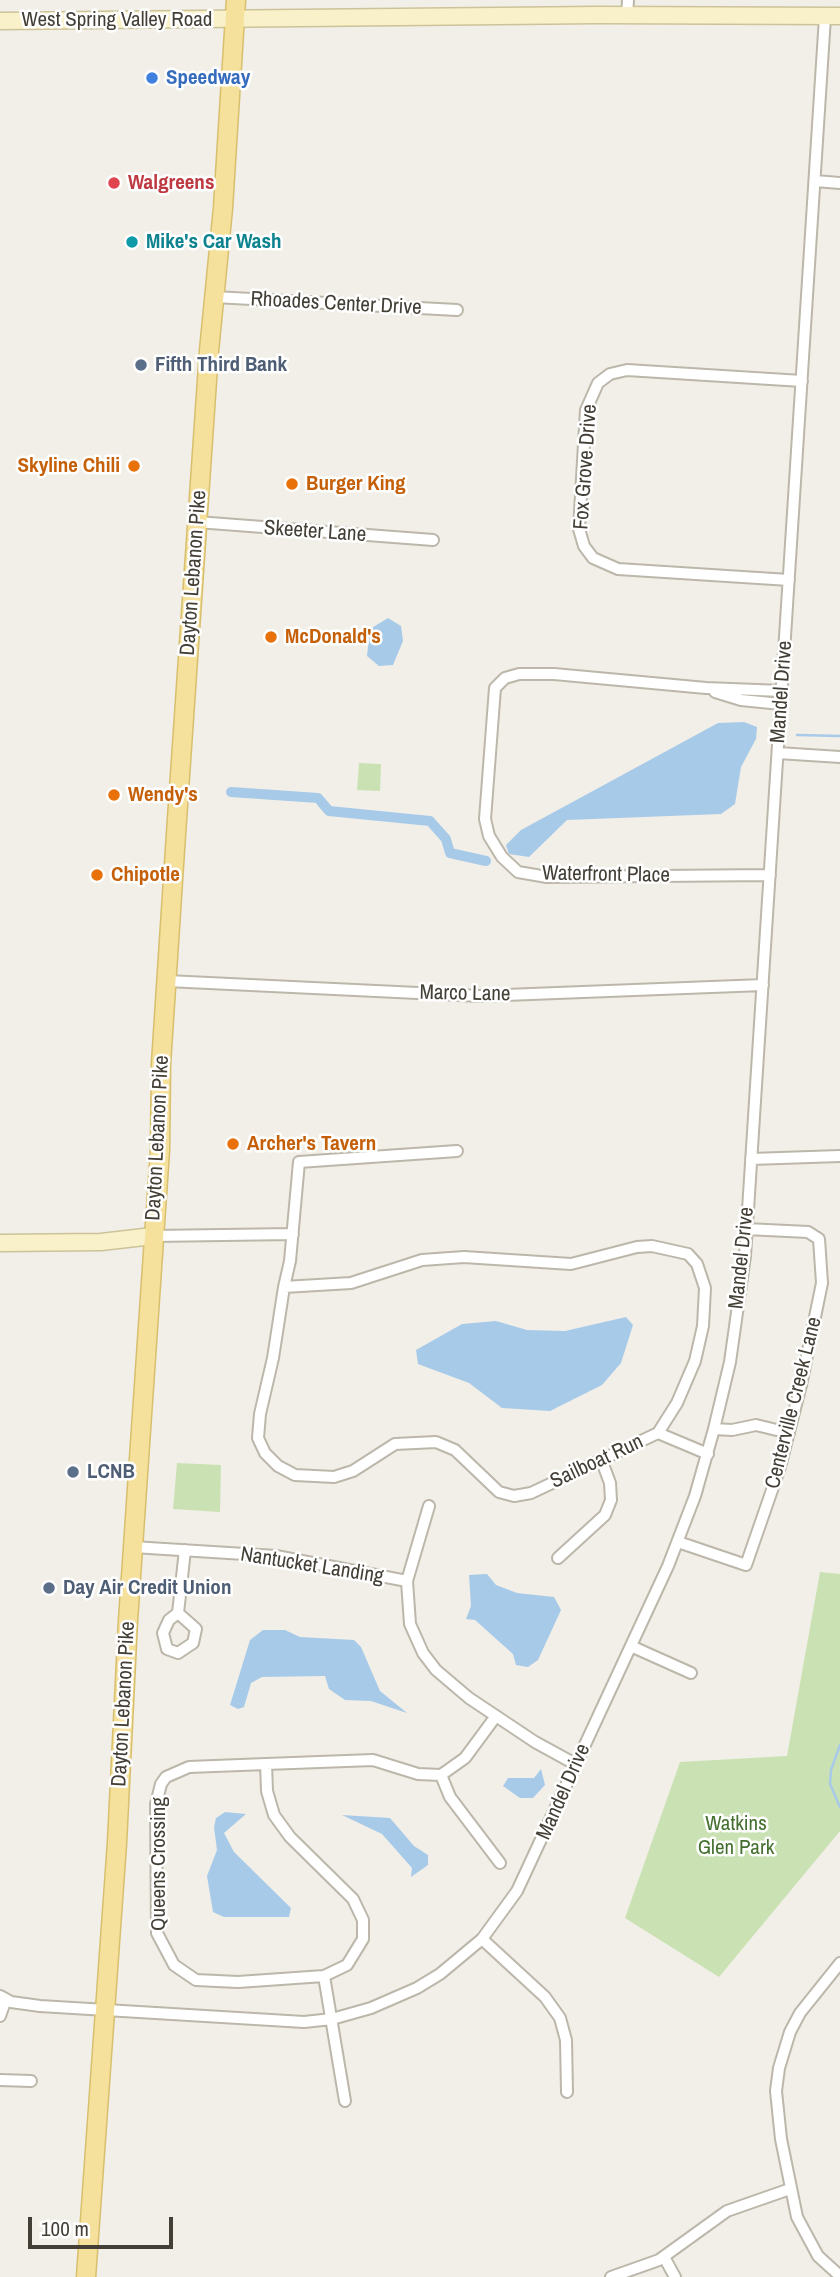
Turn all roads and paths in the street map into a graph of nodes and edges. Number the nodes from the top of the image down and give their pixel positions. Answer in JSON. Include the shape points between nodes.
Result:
{"nodes":[{"id":1,"x":236,"y":0,"type":"edge"},
{"id":2,"x":628,"y":8,"type":"edge"},
{"id":3,"x":833,"y":17,"type":"edge"},
{"id":4,"x":235,"y":19,"type":"junction"},
{"id":5,"x":0,"y":21,"type":"edge"},
{"id":6,"x":815,"y":181,"type":"junction"},
{"id":7,"x":840,"y":183,"type":"edge"},
{"id":8,"x":214,"y":297,"type":"junction"},
{"id":9,"x":457,"y":310,"type":"dead end"},
{"id":10,"x":802,"y":382,"type":"junction"},
{"id":11,"x":197,"y":522,"type":"junction"},
{"id":12,"x":433,"y":540,"type":"dead end"},
{"id":13,"x":789,"y":580,"type":"junction"},
{"id":14,"x":706,"y":688,"type":"junction"},
{"id":15,"x":782,"y":691,"type":"junction"},
{"id":16,"x":781,"y":704,"type":"junction"},
{"id":17,"x":778,"y":753,"type":"junction"},
{"id":18,"x":840,"y":757,"type":"edge"},
{"id":19,"x":770,"y":875,"type":"junction"},
{"id":20,"x":167,"y":981,"type":"junction"},
{"id":21,"x":763,"y":985,"type":"junction"},
{"id":22,"x":457,"y":1151,"type":"dead end"},
{"id":23,"x":840,"y":1156,"type":"edge"},
{"id":24,"x":751,"y":1158,"type":"junction"},
{"id":25,"x":746,"y":1229,"type":"junction"},
{"id":26,"x":293,"y":1234,"type":"junction"},
{"id":27,"x":153,"y":1236,"type":"junction"},
{"id":28,"x":0,"y":1243,"type":"edge"},
{"id":29,"x":284,"y":1287,"type":"junction"},
{"id":30,"x":714,"y":1429,"type":"junction"},
{"id":31,"x":658,"y":1433,"type":"junction"},
{"id":32,"x":789,"y":1433,"type":"junction"},
{"id":33,"x":708,"y":1454,"type":"junction"},
{"id":34,"x":601,"y":1459,"type":"junction"},
{"id":35,"x":429,"y":1506,"type":"dead end"},
{"id":36,"x":678,"y":1542,"type":"junction"},
{"id":37,"x":133,"y":1548,"type":"junction"},
{"id":38,"x":185,"y":1550,"type":"junction"},
{"id":39,"x":558,"y":1558,"type":"dead end"},
{"id":40,"x":407,"y":1581,"type":"junction"},
{"id":41,"x":178,"y":1613,"type":"dead end"},
{"id":42,"x":633,"y":1647,"type":"junction"},
{"id":43,"x":691,"y":1673,"type":"dead end"},
{"id":44,"x":496,"y":1716,"type":"junction"},
{"id":45,"x":266,"y":1764,"type":"junction"},
{"id":46,"x":577,"y":1765,"type":"junction"},
{"id":47,"x":441,"y":1775,"type":"junction"},
{"id":48,"x":500,"y":1863,"type":"dead end"},
{"id":49,"x":482,"y":1939,"type":"junction"},
{"id":50,"x":840,"y":1963,"type":"edge"},
{"id":51,"x":324,"y":1976,"type":"junction"},
{"id":52,"x":3,"y":1998,"type":"edge"},
{"id":53,"x":104,"y":2010,"type":"junction"},
{"id":54,"x":0,"y":2016,"type":"edge"},
{"id":55,"x":332,"y":2019,"type":"junction"},
{"id":56,"x":0,"y":2080,"type":"edge"},
{"id":57,"x":31,"y":2081,"type":"dead end"},
{"id":58,"x":567,"y":2092,"type":"dead end"},
{"id":59,"x":345,"y":2101,"type":"dead end"},
{"id":60,"x":790,"y":2189,"type":"junction"},
{"id":61,"x":664,"y":2258,"type":"junction"},
{"id":62,"x":840,"y":2276,"type":"edge"},
{"id":63,"x":86,"y":2277,"type":"edge"},
{"id":64,"x":611,"y":2277,"type":"edge"},
{"id":65,"x":675,"y":2277,"type":"edge"}],
"edges":[{"from":1,"to":4,"type":"main road","name":"Dayton Lebanon Pike"},
{"from":2,"to":3,"type":"street","name":"West Spring Valley Road"},
{"from":2,"to":4,"type":"street","name":"West Spring Valley Road"},
{"from":3,"to":6,"type":"street","name":"Mandel Drive"},
{"from":4,"to":5,"type":"street","name":"West Spring Valley Road"},
{"from":4,"to":8,"type":"main road","name":"Dayton Lebanon Pike"},
{"from":6,"to":7,"type":"street"},
{"from":6,"to":10,"type":"street","name":"Mandel Drive"},
{"from":8,"to":9,"type":"street","name":"Rhoades Center Drive"},
{"from":8,"to":11,"type":"main road","name":"Dayton Lebanon Pike"},
{"from":10,"to":13,"type":"street","name":"Mandel Drive"},
{"from":10,"to":13,"type":"street","name":"Fox Grove Drive","via":[[627,370],[598,383],[586,410],[579,529],[593,558],[618,569]]},
{"from":11,"to":12,"type":"street","name":"Skeeter Lane"},
{"from":11,"to":20,"type":"main road","name":"Dayton Lebanon Pike"},
{"from":13,"to":15,"type":"street","name":"Mandel Drive"},
{"from":14,"to":15,"type":"street","name":"Waterfront Place"},
{"from":14,"to":16,"type":"street","name":"Waterfront Place","via":[[741,700]]},
{"from":14,"to":19,"type":"street","name":"Waterfront Place","via":[[554,674],[505,678],[495,688],[485,819],[489,836],[518,872],[547,877]]},
{"from":15,"to":16,"type":"street","name":"Mandel Drive"},
{"from":16,"to":17,"type":"street","name":"Mandel Drive"},
{"from":17,"to":18,"type":"street"},
{"from":17,"to":19,"type":"street","name":"Mandel Drive"},
{"from":19,"to":21,"type":"street","name":"Mandel Drive"},
{"from":20,"to":21,"type":"street","name":"Marco Lane","via":[[480,996]]},
{"from":20,"to":27,"type":"main road","name":"Dayton Lebanon Pike"},
{"from":21,"to":24,"type":"street","name":"Mandel Drive"},
{"from":22,"to":26,"type":"street","name":"Sailboat Run","via":[[299,1162]]},
{"from":23,"to":24,"type":"street"},
{"from":24,"to":25,"type":"street","name":"Mandel Drive"},
{"from":25,"to":30,"type":"street","name":"Mandel Drive","via":[[737,1315]]},
{"from":25,"to":32,"type":"street","name":"Centerville Creek Lane","via":[[808,1232],[818,1239],[822,1283]]},
{"from":26,"to":27,"type":"street"},
{"from":26,"to":29,"type":"street","name":"Sailboat Run"},
{"from":27,"to":28,"type":"street","via":[[101,1242]]},
{"from":27,"to":37,"type":"main road","name":"Dayton Lebanon Pike"},
{"from":29,"to":31,"type":"street","name":"Sailboat Run","via":[[351,1283],[422,1260],[464,1257],[571,1264],[652,1246],[688,1254],[697,1264],[705,1288],[703,1326],[695,1361]]},
{"from":29,"to":34,"type":"street","name":"Sailboat Run","via":[[258,1438],[278,1466],[295,1475],[334,1476],[353,1471],[395,1444],[436,1442],[455,1451],[499,1492],[514,1496],[531,1493]]},
{"from":30,"to":32,"type":"street","via":[[756,1425]]},
{"from":30,"to":33,"type":"street","name":"Mandel Drive"},
{"from":31,"to":33,"type":"street"},
{"from":31,"to":34,"type":"street","name":"Sailboat Run"},
{"from":32,"to":36,"type":"street","name":"Centerville Creek Lane","via":[[746,1565]]},
{"from":33,"to":36,"type":"street","name":"Mandel Drive"},
{"from":34,"to":39,"type":"street","via":[[610,1483],[606,1516]]},
{"from":35,"to":40,"type":"street"},
{"from":36,"to":42,"type":"street","name":"Mandel Drive"},
{"from":37,"to":38,"type":"street","name":"Nantucket Landing"},
{"from":37,"to":53,"type":"main road","name":"Dayton Lebanon Pike"},
{"from":38,"to":40,"type":"street","name":"Nantucket Landing","via":[[276,1556]]},
{"from":38,"to":41,"type":"street"},
{"from":40,"to":44,"type":"street","via":[[410,1624],[423,1653],[452,1685]]},
{"from":42,"to":43,"type":"street"},
{"from":42,"to":46,"type":"street","name":"Mandel Drive"},
{"from":44,"to":46,"type":"street"},
{"from":44,"to":47,"type":"street","via":[[465,1758]]},
{"from":45,"to":47,"type":"street","name":"Queens Crossing","via":[[373,1760],[418,1774]]},
{"from":45,"to":51,"type":"street","name":"Queens Crossing","via":[[270,1803],[278,1822],[361,1911],[363,1939],[354,1958]]},
{"from":45,"to":51,"type":"street","name":"Queens Crossing","via":[[181,1769],[161,1784],[156,1804],[157,1933],[174,1965],[197,1980]]},
{"from":46,"to":49,"type":"street","name":"Mandel Drive","via":[[517,1891]]},
{"from":47,"to":48,"type":"street","via":[[450,1797]]},
{"from":49,"to":55,"type":"street","name":"Mandel Drive","via":[[417,1988]]},
{"from":49,"to":58,"type":"street","via":[[545,1997],[560,2018],[566,2040]]},
{"from":50,"to":60,"type":"street","via":[[800,2013],[783,2049],[776,2106]]},
{"from":51,"to":55,"type":"street"},
{"from":52,"to":53,"type":"street","name":"Mandel Drive","via":[[31,2005]]},
{"from":52,"to":54,"type":"street"},
{"from":53,"to":55,"type":"street","name":"Mandel Drive","via":[[279,2022]]},
{"from":53,"to":63,"type":"main road","name":"Dayton Lebanon Pike"},
{"from":55,"to":59,"type":"street"},
{"from":56,"to":57,"type":"street"},
{"from":60,"to":61,"type":"street","via":[[727,2211]]},
{"from":60,"to":62,"type":"street","via":[[810,2245]]},
{"from":61,"to":64,"type":"street"},
{"from":61,"to":65,"type":"street"}]}
